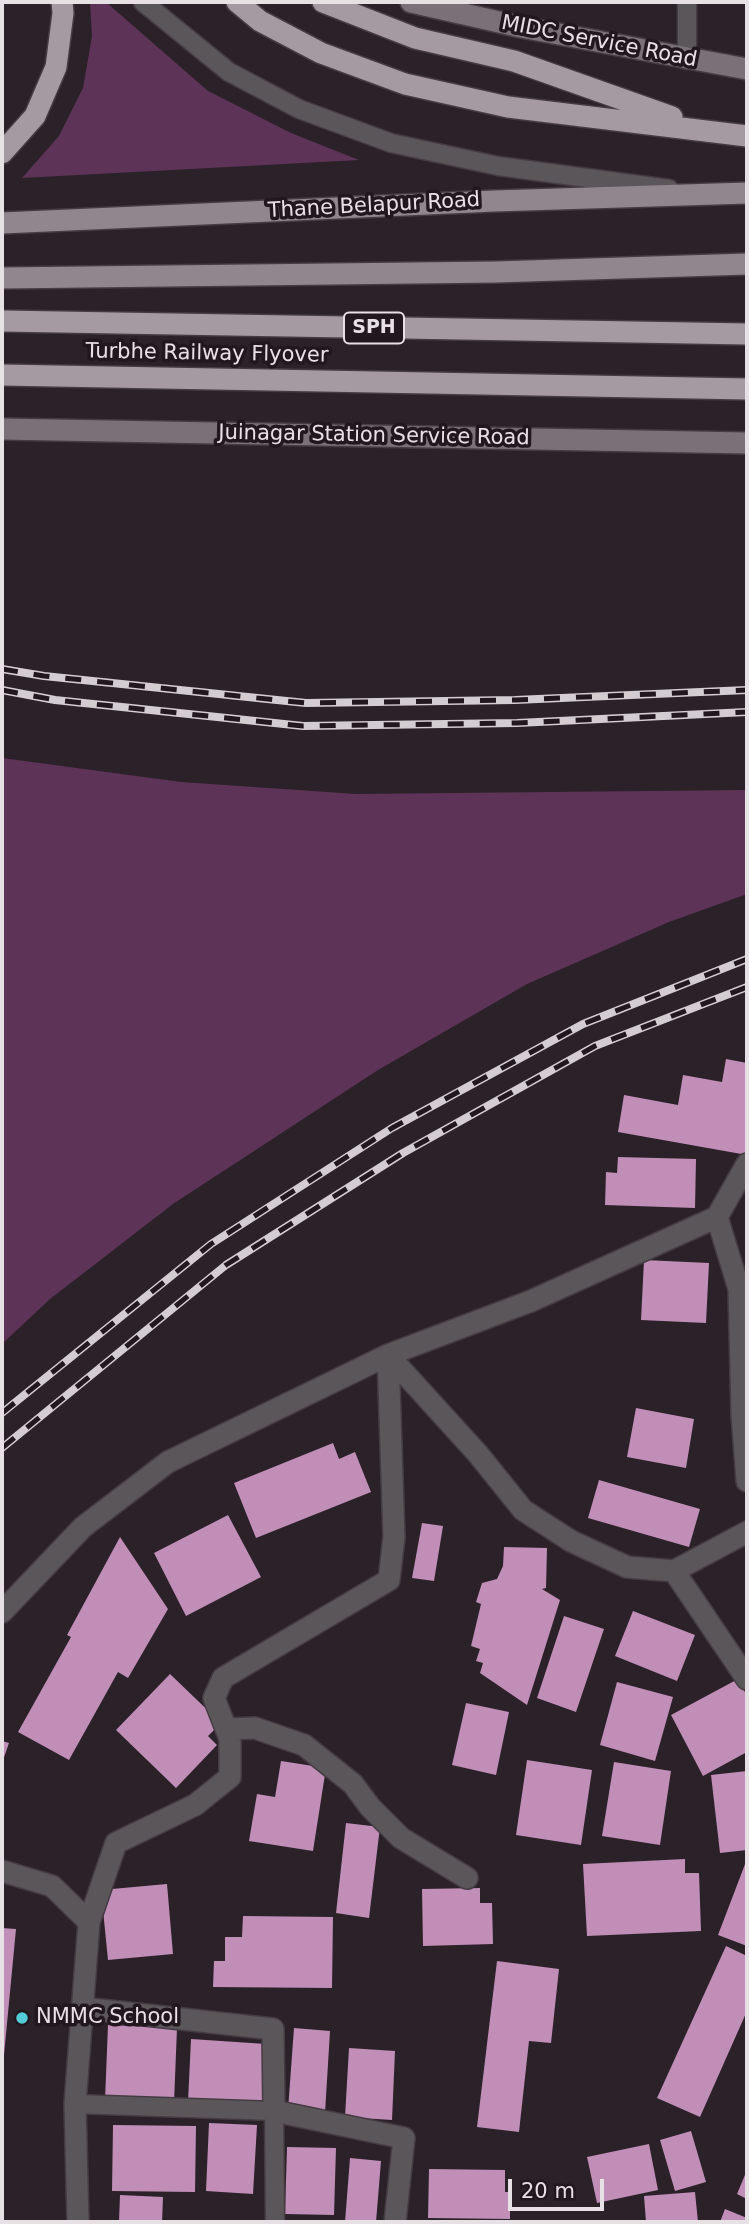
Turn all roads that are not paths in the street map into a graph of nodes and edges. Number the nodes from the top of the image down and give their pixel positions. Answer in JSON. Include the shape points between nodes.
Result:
{"nodes":[{"id":1,"x":62,"y":2,"type":"edge"},
{"id":2,"x":143,"y":2,"type":"edge"},
{"id":3,"x":237,"y":2,"type":"edge"},
{"id":4,"x":323,"y":2,"type":"edge"},
{"id":5,"x":411,"y":2,"type":"edge"},
{"id":6,"x":687,"y":2,"type":"edge"},
{"id":7,"x":687,"y":60,"type":"junction"},
{"id":8,"x":747,"y":69,"type":"edge"},
{"id":9,"x":710,"y":130,"type":"junction"},
{"id":10,"x":747,"y":136,"type":"edge"},
{"id":11,"x":2,"y":153,"type":"edge"},
{"id":12,"x":747,"y":194,"type":"edge"},
{"id":13,"x":705,"y":195,"type":"junction"},
{"id":14,"x":2,"y":223,"type":"edge"},
{"id":15,"x":747,"y":264,"type":"edge"},
{"id":16,"x":2,"y":278,"type":"edge"},
{"id":17,"x":2,"y":321,"type":"edge"},
{"id":18,"x":747,"y":334,"type":"edge"},
{"id":19,"x":2,"y":375,"type":"edge"},
{"id":20,"x":747,"y":389,"type":"edge"},
{"id":21,"x":2,"y":429,"type":"edge"},
{"id":22,"x":747,"y":443,"type":"edge"},
{"id":23,"x":747,"y":1164,"type":"edge"},
{"id":24,"x":717,"y":1217,"type":"junction"},
{"id":25,"x":388,"y":1355,"type":"junction"},
{"id":26,"x":747,"y":1481,"type":"edge"},
{"id":27,"x":747,"y":1532,"type":"edge"},
{"id":28,"x":674,"y":1571,"type":"junction"},
{"id":29,"x":2,"y":1612,"type":"edge"},
{"id":30,"x":747,"y":1679,"type":"edge"},
{"id":31,"x":226,"y":1729,"type":"junction"},
{"id":32,"x":2,"y":1871,"type":"edge"},
{"id":33,"x":467,"y":1878,"type":"dead end"},
{"id":34,"x":89,"y":1922,"type":"junction"},
{"id":35,"x":82,"y":2008,"type":"junction"},
{"id":36,"x":75,"y":2104,"type":"junction"},
{"id":37,"x":274,"y":2111,"type":"junction"},
{"id":38,"x":78,"y":2222,"type":"edge"},
{"id":39,"x":275,"y":2222,"type":"edge"},
{"id":40,"x":395,"y":2222,"type":"edge"}],
"edges":[{"from":1,"to":11,"type":"highway","via":[[55,66],[35,116]]},
{"from":2,"to":13,"type":"lane","via":[[229,72],[299,109],[391,143],[498,166]]},
{"from":3,"to":9,"type":"highway","via":[[260,21],[321,53],[405,84],[508,107]]},
{"from":4,"to":9,"type":"highway","via":[[415,38],[513,61]]},
{"from":5,"to":7,"type":"street","name":"MIDC Service Road"},
{"from":6,"to":7,"type":"lane"},
{"from":7,"to":8,"type":"street","name":"MIDC Service Road"},
{"from":9,"to":10,"type":"highway"},
{"from":12,"to":13,"type":"main road","name":"Thane Belapur Road"},
{"from":13,"to":14,"type":"main road","name":"Thane Belapur Road"},
{"from":15,"to":16,"type":"main road"},
{"from":17,"to":18,"type":"highway","name":"Turbhe Railway Flyover","number":"SPH"},
{"from":19,"to":20,"type":"highway","name":"Turbhe Railway Flyover"},
{"from":21,"to":22,"type":"street","name":"Juinagar Station Service Road"},
{"from":23,"to":24,"type":"street"},
{"from":24,"to":25,"type":"street","via":[[531,1301]]},
{"from":24,"to":26,"type":"street","via":[[739,1289]]},
{"from":25,"to":28,"type":"street","via":[[523,1510],[571,1541],[628,1567]]},
{"from":25,"to":29,"type":"street","via":[[168,1462],[83,1527]]},
{"from":25,"to":31,"type":"street","via":[[394,1536],[389,1580],[223,1678],[215,1698]]},
{"from":27,"to":28,"type":"street"},
{"from":28,"to":30,"type":"street"},
{"from":31,"to":33,"type":"street","via":[[255,1728],[304,1745],[353,1784],[401,1838]]},
{"from":31,"to":34,"type":"street","via":[[230,1777],[195,1805],[116,1843]]},
{"from":32,"to":34,"type":"street","via":[[52,1886]]},
{"from":34,"to":35,"type":"street"},
{"from":35,"to":36,"type":"street"},
{"from":35,"to":37,"type":"street","via":[[274,2029]]},
{"from":36,"to":37,"type":"lane"},
{"from":36,"to":38,"type":"street"},
{"from":37,"to":39,"type":"lane"},
{"from":37,"to":40,"type":"street","via":[[404,2138]]}]}
